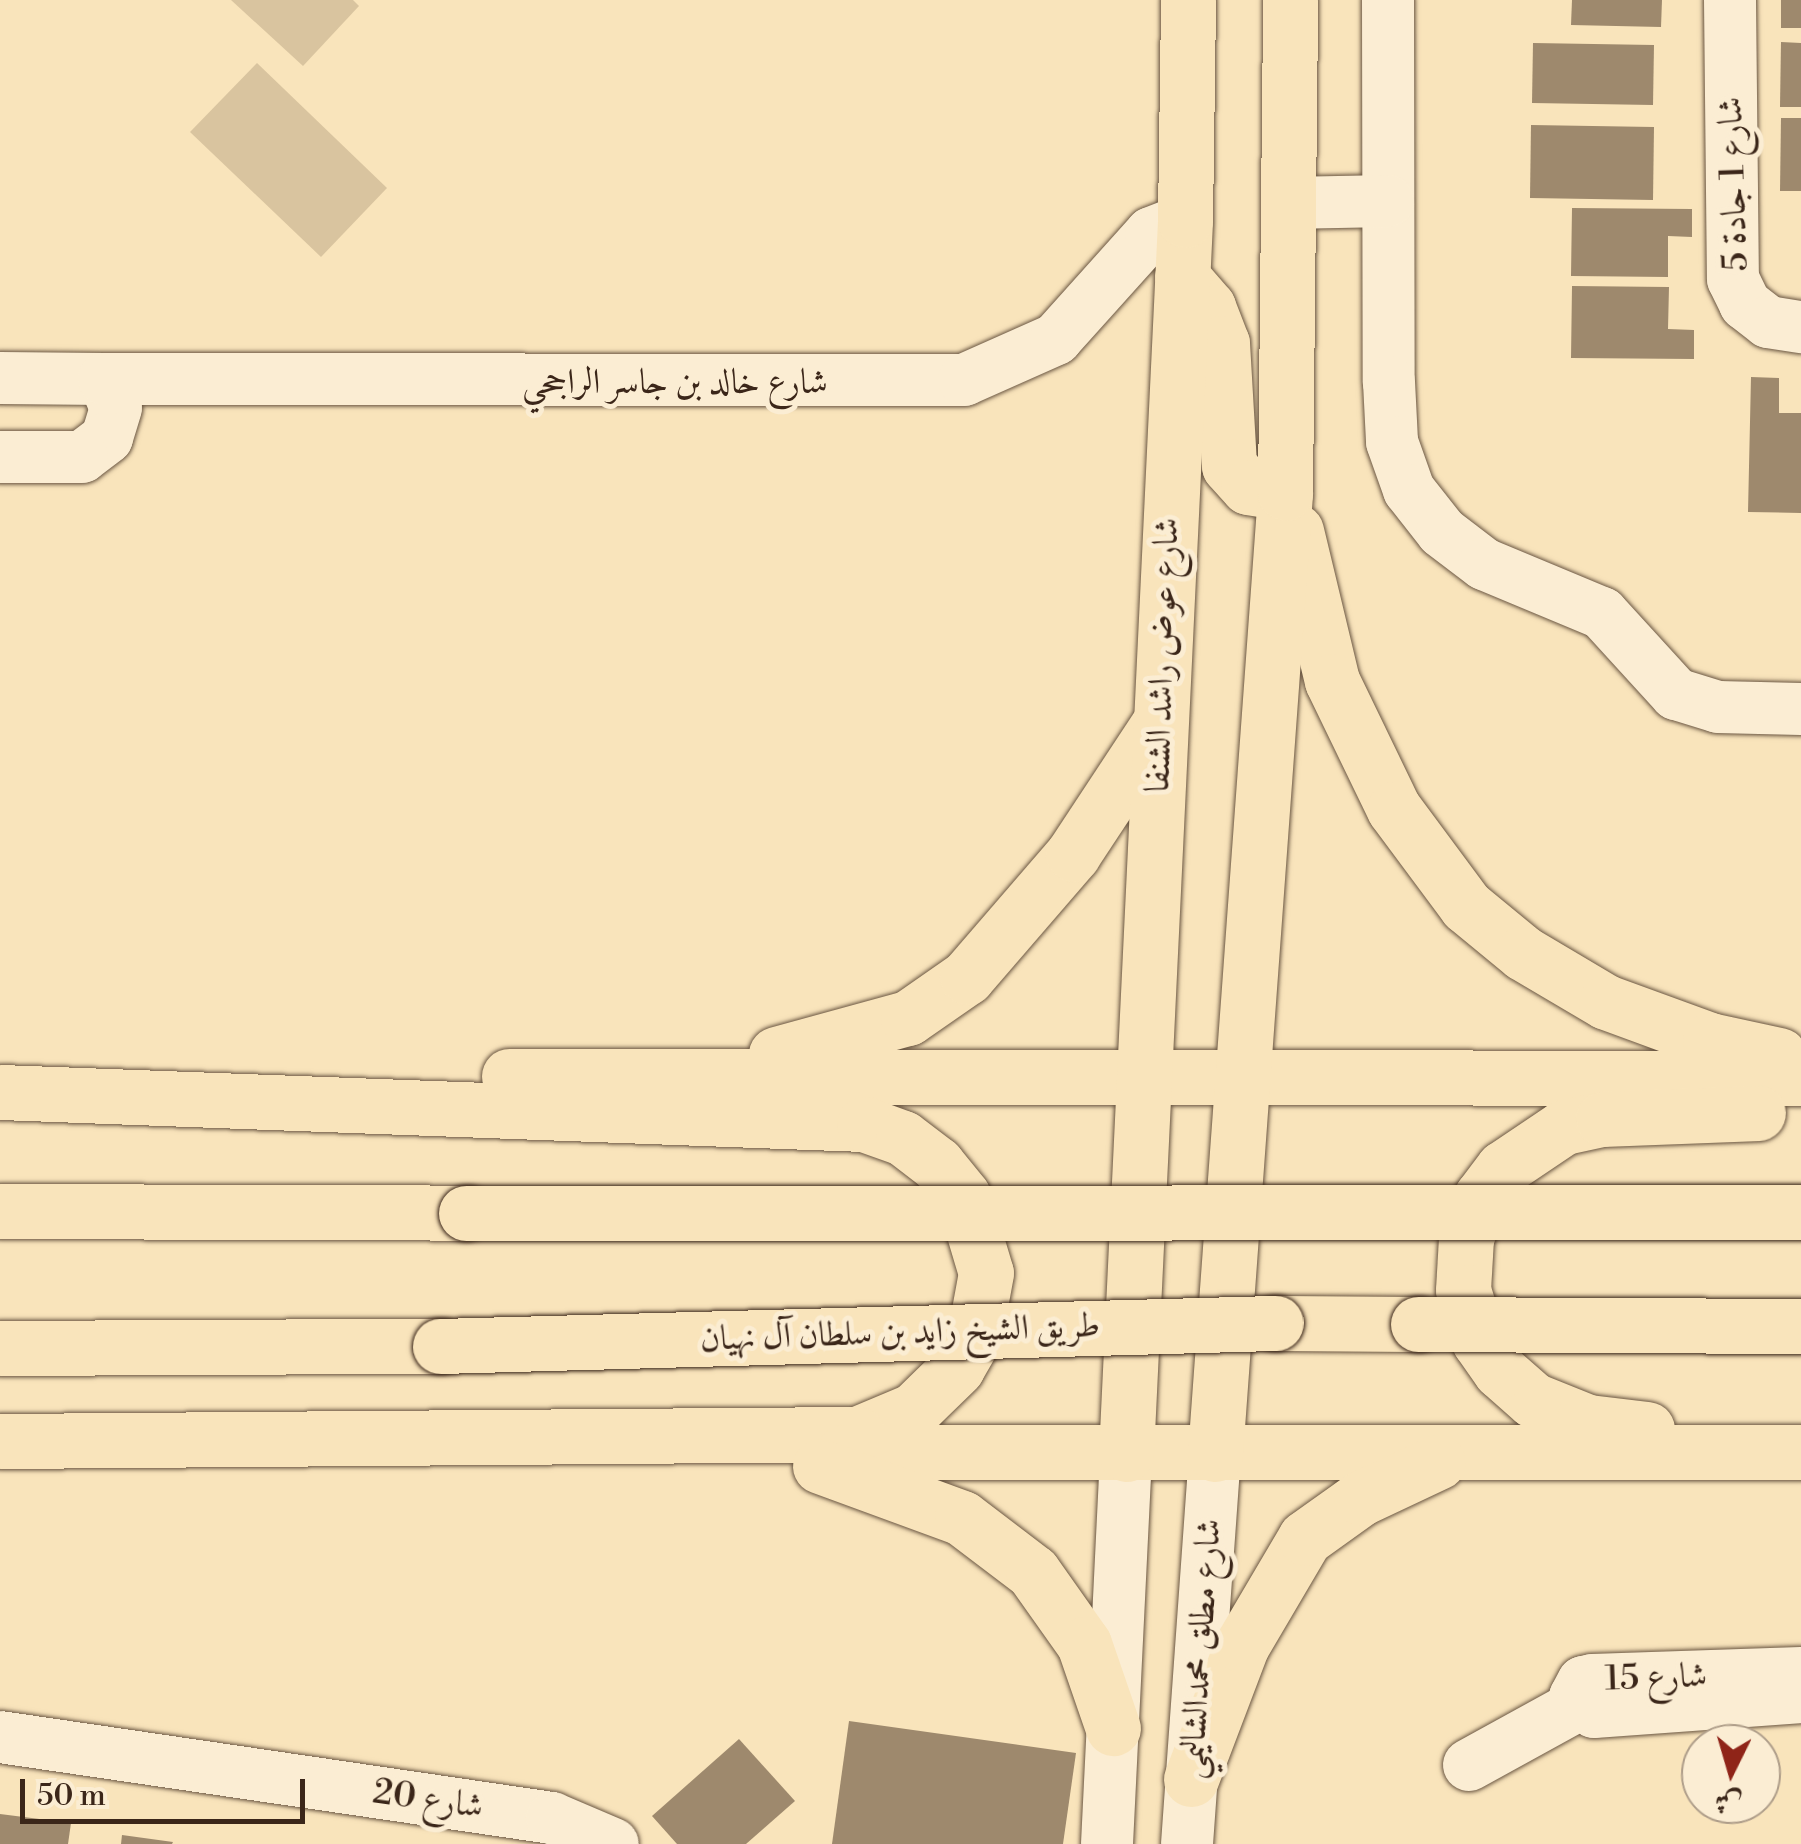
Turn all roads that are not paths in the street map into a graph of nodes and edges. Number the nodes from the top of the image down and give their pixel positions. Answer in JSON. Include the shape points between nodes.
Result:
{"nodes":[{"id":1,"x":1188,"y":0,"type":"edge"},
{"id":2,"x":1290,"y":0,"type":"edge"},
{"id":3,"x":1388,"y":0,"type":"edge"},
{"id":4,"x":1730,"y":0,"type":"edge"},
{"id":5,"x":1388,"y":200,"type":"junction"},
{"id":6,"x":1288,"y":202,"type":"junction"},
{"id":7,"x":1185,"y":220,"type":"junction"},
{"id":8,"x":1182,"y":277,"type":"junction"},
{"id":9,"x":1801,"y":327,"type":"edge"},
{"id":10,"x":0,"y":378,"type":"edge"},
{"id":11,"x":104,"y":379,"type":"junction"},
{"id":12,"x":0,"y":457,"type":"edge"},
{"id":13,"x":1285,"y":494,"type":"junction"},
{"id":14,"x":1801,"y":709,"type":"edge"},
{"id":15,"x":1161,"y":719,"type":"junction"},
{"id":16,"x":1801,"y":1060,"type":"edge"},
{"id":17,"x":711,"y":1072,"type":"junction"},
{"id":18,"x":1144,"y":1074,"type":"junction"},
{"id":19,"x":1242,"y":1075,"type":"junction"},
{"id":20,"x":1801,"y":1078,"type":"edge"},
{"id":21,"x":0,"y":1090,"type":"edge"},
{"id":22,"x":1801,"y":1112,"type":"edge"},
{"id":23,"x":0,"y":1210,"type":"edge"},
{"id":24,"x":1801,"y":1212,"type":"edge"},
{"id":25,"x":1801,"y":1326,"type":"edge"},
{"id":26,"x":0,"y":1348,"type":"edge"},
{"id":27,"x":1801,"y":1435,"type":"edge"},
{"id":28,"x":0,"y":1442,"type":"edge"},
{"id":29,"x":779,"y":1451,"type":"junction"},
{"id":30,"x":1801,"y":1452,"type":"edge"},
{"id":31,"x":1126,"y":1454,"type":"junction"},
{"id":32,"x":1214,"y":1454,"type":"junction"},
{"id":33,"x":1450,"y":1456,"type":"junction"},
{"id":34,"x":1801,"y":1673,"type":"edge"},
{"id":35,"x":1801,"y":1697,"type":"edge"},
{"id":36,"x":1578,"y":1706,"type":"junction"},
{"id":37,"x":1113,"y":1728,"type":"junction"},
{"id":38,"x":0,"y":1737,"type":"edge"},
{"id":39,"x":1469,"y":1764,"type":"dead end"},
{"id":40,"x":1191,"y":1779,"type":"junction"},
{"id":41,"x":613,"y":1844,"type":"edge"},
{"id":42,"x":1107,"y":1844,"type":"edge"},
{"id":43,"x":1187,"y":1844,"type":"edge"}],
"edges":[{"from":1,"to":7,"type":"main road","name":"شارع عوض راشد الشنفا"},
{"from":2,"to":6,"type":"main road"},
{"from":3,"to":5,"type":"street"},
{"from":4,"to":9,"type":"street","name":"شارع 1 جادة 5","via":[[1732,279],[1746,304],[1768,322]]},
{"from":5,"to":6,"type":"street"},
{"from":5,"to":14,"type":"street","via":[[1392,442],[1409,490],[1442,532],[1484,564],[1602,613],[1676,694],[1718,707]]},
{"from":6,"to":13,"type":"main road"},
{"from":7,"to":8,"type":"main road","name":"شارع عوض راشد الشنفا"},
{"from":7,"to":11,"type":"street","name":"شارع خالد بن جاسر الراجحي","via":[[1152,232],[1056,339],[964,380]]},
{"from":8,"to":13,"type":"main road","via":[[1208,307],[1222,343],[1229,466],[1248,487]]},
{"from":8,"to":15,"type":"main road","name":"شارع عوض راشد الشنفا"},
{"from":10,"to":11,"type":"street","name":"شارع خالد بن جاسر الراجحي"},
{"from":11,"to":12,"type":"street","via":[[116,408],[108,438],[96,450],[82,457]]},
{"from":13,"to":16,"type":"main road","via":[[1332,681],[1394,810],[1466,906],[1522,953],[1606,1002],[1710,1040]]},
{"from":13,"to":19,"type":"main road"},
{"from":15,"to":17,"type":"main road","via":[[1072,854],[967,977],[908,1018]]},
{"from":15,"to":18,"type":"main road","name":"شارع عوض راشد الشنفا"},
{"from":17,"to":18,"type":"main road"},
{"from":17,"to":21,"type":"main road"},
{"from":18,"to":19,"type":"main road"},
{"from":18,"to":31,"type":"main road","name":"شارع عوض راشد الشنفا"},
{"from":19,"to":20,"type":"main road"},
{"from":19,"to":32,"type":"main road"},
{"from":21,"to":28,"type":"main road","via":[[864,1124],[903,1138],[964,1196],[986,1273],[974,1338],[957,1368],[914,1410],[857,1434]]},
{"from":22,"to":27,"type":"main road","via":[[1603,1119],[1564,1127],[1532,1144],[1481,1197],[1466,1238],[1464,1290],[1479,1341],[1533,1400],[1623,1428]]},
{"from":23,"to":24,"type":"main road","bridge":true},
{"from":25,"to":26,"type":"main road","name":"طريق الشيخ زايد بن سلطان آل نهيان","bridge":true,"via":[[1276,1323],[440,1346]]},
{"from":28,"to":29,"type":"main road"},
{"from":29,"to":31,"type":"main road"},
{"from":29,"to":37,"type":"main road","via":[[962,1518],[1032,1572],[1084,1644]]},
{"from":30,"to":33,"type":"main road"},
{"from":31,"to":32,"type":"main road"},
{"from":31,"to":37,"type":"street"},
{"from":32,"to":33,"type":"main road"},
{"from":32,"to":40,"type":"street","name":"شارع مطلق محمدالشاليمي"},
{"from":33,"to":40,"type":"main road","via":[[1361,1498],[1305,1538],[1242,1645]]},
{"from":34,"to":36,"type":"street","name":"شارع 15","via":[[1592,1680],[1577,1688]]},
{"from":35,"to":36,"type":"street","name":"شارع 15","via":[[1594,1712]]},
{"from":36,"to":39,"type":"street"},
{"from":37,"to":42,"type":"street"},
{"from":38,"to":41,"type":"street","name":"شارع 20","via":[[552,1818]]},
{"from":40,"to":43,"type":"street","name":"شارع مطلق محمدالشاليمي"}]}
